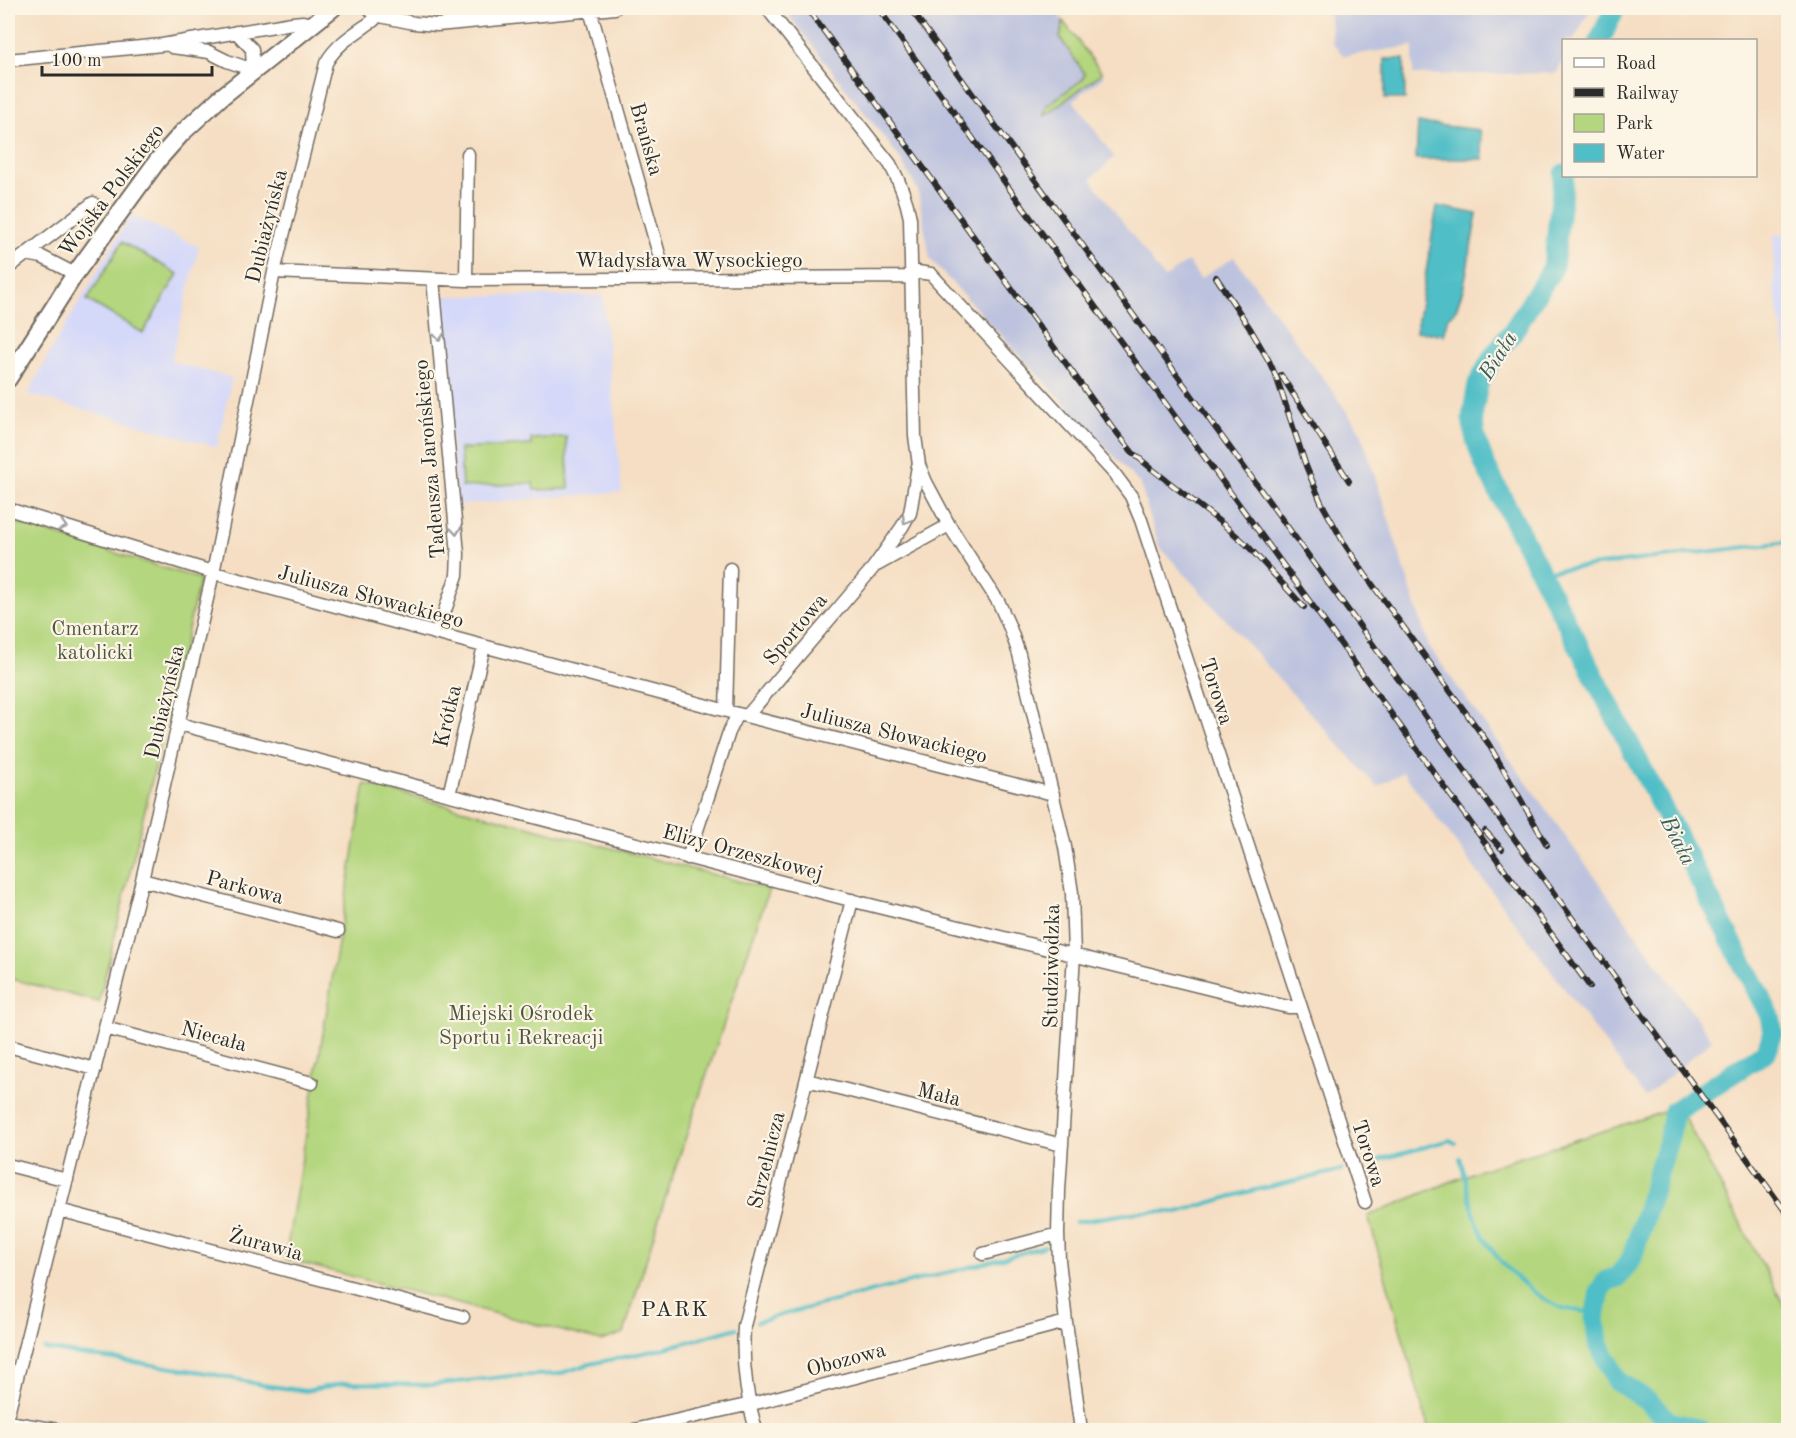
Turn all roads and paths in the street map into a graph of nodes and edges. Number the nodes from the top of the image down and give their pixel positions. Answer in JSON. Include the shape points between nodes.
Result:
{"nodes":[{"id":1,"x":333,"y":8,"type":"edge"},
{"id":2,"x":615,"y":8,"type":"edge"},
{"id":3,"x":767,"y":8,"type":"edge"},
{"id":4,"x":590,"y":10,"type":"junction"},
{"id":5,"x":372,"y":11,"type":"edge"},
{"id":6,"x":312,"y":24,"type":"junction"},
{"id":7,"x":236,"y":32,"type":"junction"},
{"id":8,"x":162,"y":45,"type":"junction"},
{"id":9,"x":8,"y":60,"type":"edge"},
{"id":10,"x":227,"y":61,"type":"junction"},
{"id":11,"x":253,"y":70,"type":"junction"},
{"id":12,"x":232,"y":88,"type":"junction"},
{"id":13,"x":468,"y":154,"type":"dead end"},
{"id":14,"x":93,"y":203,"type":"dead end"},
{"id":15,"x":26,"y":254,"type":"junction"},
{"id":16,"x":8,"y":267,"type":"edge"},
{"id":17,"x":274,"y":272,"type":"junction"},
{"id":18,"x":75,"y":274,"type":"junction"},
{"id":19,"x":911,"y":274,"type":"junction"},
{"id":20,"x":433,"y":279,"type":"junction"},
{"id":21,"x":666,"y":279,"type":"junction"},
{"id":22,"x":466,"y":280,"type":"junction"},
{"id":23,"x":8,"y":379,"type":"edge"},
{"id":24,"x":919,"y":465,"type":"junction"},
{"id":25,"x":8,"y":509,"type":"edge"},
{"id":26,"x":950,"y":525,"type":"junction"},
{"id":27,"x":873,"y":567,"type":"junction"},
{"id":28,"x":730,"y":569,"type":"dead end"},
{"id":29,"x":213,"y":573,"type":"junction"},
{"id":30,"x":437,"y":634,"type":"junction"},
{"id":31,"x":484,"y":646,"type":"junction"},
{"id":32,"x":737,"y":714,"type":"junction"},
{"id":33,"x":179,"y":724,"type":"junction"},
{"id":34,"x":1053,"y":794,"type":"junction"},
{"id":35,"x":449,"y":795,"type":"junction"},
{"id":36,"x":688,"y":858,"type":"junction"},
{"id":37,"x":142,"y":880,"type":"junction"},
{"id":38,"x":852,"y":900,"type":"junction"},
{"id":39,"x":338,"y":931,"type":"dead end"},
{"id":40,"x":1074,"y":955,"type":"junction"},
{"id":41,"x":1300,"y":1007,"type":"junction"},
{"id":42,"x":105,"y":1028,"type":"junction"},
{"id":43,"x":8,"y":1046,"type":"edge"},
{"id":44,"x":95,"y":1069,"type":"junction"},
{"id":45,"x":807,"y":1080,"type":"junction"},
{"id":46,"x":312,"y":1083,"type":"dead end"},
{"id":47,"x":1062,"y":1145,"type":"junction"},
{"id":48,"x":8,"y":1165,"type":"edge"},
{"id":49,"x":67,"y":1180,"type":"junction"},
{"id":50,"x":1365,"y":1202,"type":"dead end"},
{"id":51,"x":59,"y":1210,"type":"junction"},
{"id":52,"x":1058,"y":1234,"type":"junction"},
{"id":53,"x":983,"y":1254,"type":"dead end"},
{"id":54,"x":463,"y":1317,"type":"dead end"},
{"id":55,"x":1066,"y":1322,"type":"junction"},
{"id":56,"x":749,"y":1405,"type":"junction"},
{"id":57,"x":8,"y":1413,"type":"edge"},
{"id":58,"x":8,"y":1422,"type":"edge"},
{"id":59,"x":58,"y":1431,"type":"edge"},
{"id":60,"x":634,"y":1431,"type":"edge"},
{"id":61,"x":756,"y":1431,"type":"edge"},
{"id":62,"x":1081,"y":1431,"type":"edge"}],
"edges":[{"from":1,"to":6,"type":"main road","name":"Wojska Polskiego"},
{"from":2,"to":4,"type":"street"},
{"from":3,"to":19,"type":"street","name":"Sportowa","via":[[900,182],[910,218]]},
{"from":4,"to":5,"type":"street","via":[[437,25]]},
{"from":4,"to":21,"type":"street","name":"Brańska"},
{"from":5,"to":17,"type":"street","name":"Dubiażyńska","via":[[374,20],[339,45],[326,63]]},
{"from":6,"to":7,"type":"street","via":[[292,23]]},
{"from":6,"to":11,"type":"main road","name":"Wojska Polskiego"},
{"from":7,"to":8,"type":"street"},
{"from":7,"to":11,"type":"street","via":[[250,46]]},
{"from":8,"to":9,"type":"street"},
{"from":8,"to":10,"type":"street","via":[[209,52]]},
{"from":10,"to":11,"type":"street"},
{"from":10,"to":12,"type":"street"},
{"from":11,"to":12,"type":"main road","name":"Wojska Polskiego"},
{"from":12,"to":18,"type":"main road","name":"Wojska Polskiego","via":[[158,160]]},
{"from":13,"to":22,"type":"street"},
{"from":14,"to":15,"type":"street"},
{"from":15,"to":16,"type":"street"},
{"from":15,"to":18,"type":"street","via":[[42,257]]},
{"from":17,"to":20,"type":"street","name":"Władysława Wysockiego"},
{"from":17,"to":29,"type":"street","name":"Dubiażyńska"},
{"from":18,"to":23,"type":"main road","name":"Wojska Polskiego"},
{"from":19,"to":21,"type":"street","name":"Władysława Wysockiego"},
{"from":19,"to":24,"type":"street","name":"Sportowa"},
{"from":19,"to":41,"type":"street","name":"Torowa","via":[[931,274],[1131,496]]},
{"from":20,"to":22,"type":"street","name":"Władysława Wysockiego"},
{"from":20,"to":30,"type":"street","name":"Tadeusza Jarońskiego","one_way":true,"via":[[458,554],[457,575]]},
{"from":21,"to":22,"type":"street","name":"Władysława Wysockiego"},
{"from":24,"to":26,"type":"street","name":"Sportowa"},
{"from":24,"to":27,"type":"street","name":"Sportowa","one_way":true,"via":[[910,513]]},
{"from":25,"to":29,"type":"street","name":"Juliusza Słowackiego","one_way":true},
{"from":26,"to":27,"type":"street","name":"Sportowa"},
{"from":26,"to":34,"type":"street","name":"Studziwodzka","via":[[999,603],[1010,628]]},
{"from":27,"to":32,"type":"street","name":"Sportowa"},
{"from":28,"to":32,"type":"street"},
{"from":29,"to":30,"type":"street","name":"Juliusza Słowackiego"},
{"from":29,"to":33,"type":"street","name":"Dubiażyńska"},
{"from":30,"to":31,"type":"street","name":"Juliusza Słowackiego"},
{"from":31,"to":32,"type":"street","name":"Juliusza Słowackiego"},
{"from":31,"to":35,"type":"street","name":"Krótka"},
{"from":32,"to":34,"type":"street","name":"Juliusza Słowackiego"},
{"from":32,"to":36,"type":"street","name":"Sportowa"},
{"from":33,"to":35,"type":"street","name":"Elizy Orzeszkowej"},
{"from":33,"to":37,"type":"street","name":"Dubiażyńska"},
{"from":34,"to":40,"type":"street","name":"Studziwodzka","via":[[1072,893]]},
{"from":35,"to":36,"type":"street","name":"Elizy Orzeszkowej"},
{"from":36,"to":38,"type":"street","name":"Elizy Orzeszkowej"},
{"from":37,"to":39,"type":"street","name":"Parkowa"},
{"from":37,"to":42,"type":"street","name":"Dubiażyńska"},
{"from":38,"to":40,"type":"street","name":"Elizy Orzeszkowej"},
{"from":38,"to":45,"type":"street","name":"Strzelnicza"},
{"from":40,"to":41,"type":"street","name":"Elizy Orzeszkowej"},
{"from":40,"to":47,"type":"street","name":"Studziwodzka"},
{"from":41,"to":50,"type":"street","name":"Torowa"},
{"from":42,"to":44,"type":"street","name":"Dubiażyńska"},
{"from":42,"to":46,"type":"street","name":"Niecała"},
{"from":43,"to":44,"type":"street"},
{"from":44,"to":49,"type":"street","name":"Dubiażyńska"},
{"from":45,"to":47,"type":"street","name":"Mała"},
{"from":45,"to":56,"type":"street","name":"Strzelnicza","via":[[744,1326],[742,1348]]},
{"from":47,"to":52,"type":"street","name":"Studziwodzka"},
{"from":48,"to":49,"type":"street"},
{"from":49,"to":51,"type":"street","name":"Dubiażyńska"},
{"from":51,"to":54,"type":"street","name":"Żurawia"},
{"from":51,"to":57,"type":"street","name":"Dubiażyńska"},
{"from":52,"to":53,"type":"street"},
{"from":52,"to":55,"type":"street","name":"Studziwodzka"},
{"from":55,"to":56,"type":"street","name":"Obozowa"},
{"from":55,"to":62,"type":"street","name":"Studziwodzka"},
{"from":56,"to":60,"type":"street","name":"Obozowa"},
{"from":56,"to":61,"type":"street","name":"Strzelnicza"},
{"from":58,"to":59,"type":"street"}]}
